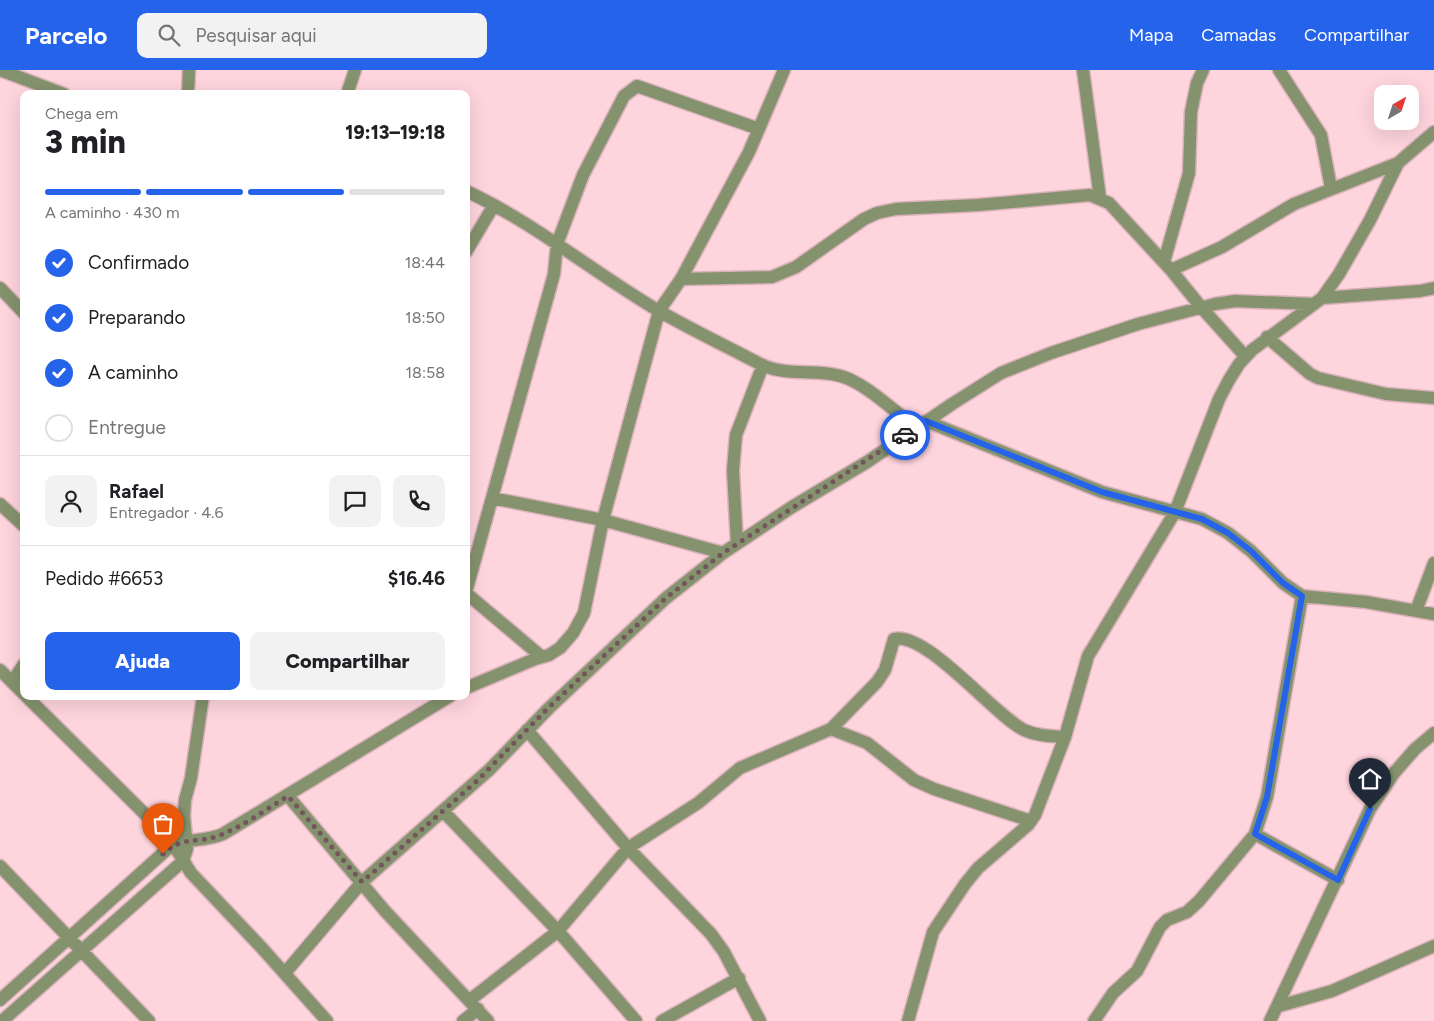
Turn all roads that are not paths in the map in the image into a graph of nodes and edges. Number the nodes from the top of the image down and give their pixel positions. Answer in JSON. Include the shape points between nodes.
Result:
{"nodes":[{"id":1,"x":0,"y":70,"type":"edge"},
{"id":2,"x":188,"y":70,"type":"edge"},
{"id":3,"x":354,"y":70,"type":"edge"},
{"id":4,"x":784,"y":70,"type":"edge"},
{"id":5,"x":1083,"y":70,"type":"edge"},
{"id":6,"x":1203,"y":70,"type":"edge"},
{"id":7,"x":1279,"y":70,"type":"edge"},
{"id":8,"x":53,"y":90,"type":"edge"},
{"id":9,"x":188,"y":90,"type":"edge"},
{"id":10,"x":348,"y":90,"type":"edge"},
{"id":11,"x":759,"y":129,"type":"junction"},
{"id":12,"x":1434,"y":132,"type":"edge"},
{"id":13,"x":1398,"y":163,"type":"junction"},
{"id":14,"x":1331,"y":188,"type":"junction"},
{"id":15,"x":470,"y":193,"type":"edge"},
{"id":16,"x":1100,"y":198,"type":"junction"},
{"id":17,"x":494,"y":206,"type":"junction"},
{"id":18,"x":557,"y":244,"type":"junction"},
{"id":19,"x":470,"y":245,"type":"edge"},
{"id":20,"x":1168,"y":266,"type":"junction"},
{"id":21,"x":681,"y":279,"type":"junction"},
{"id":22,"x":0,"y":288,"type":"edge"},
{"id":23,"x":1434,"y":288,"type":"edge"},
{"id":24,"x":1318,"y":301,"type":"junction"},
{"id":25,"x":1201,"y":307,"type":"junction"},
{"id":26,"x":20,"y":309,"type":"edge"},
{"id":27,"x":659,"y":310,"type":"junction"},
{"id":28,"x":1268,"y":337,"type":"junction"},
{"id":29,"x":1245,"y":356,"type":"junction"},
{"id":30,"x":763,"y":365,"type":"junction"},
{"id":31,"x":1434,"y":398,"type":"edge"},
{"id":32,"x":922,"y":424,"type":"junction"},
{"id":33,"x":492,"y":498,"type":"junction"},
{"id":34,"x":0,"y":504,"type":"edge"},
{"id":35,"x":1175,"y":512,"type":"junction"},
{"id":36,"x":20,"y":517,"type":"edge"},
{"id":37,"x":604,"y":520,"type":"junction"},
{"id":38,"x":737,"y":544,"type":"junction"},
{"id":39,"x":723,"y":553,"type":"junction"},
{"id":40,"x":1434,"y":563,"type":"edge"},
{"id":41,"x":470,"y":578,"type":"edge"},
{"id":42,"x":470,"y":596,"type":"edge"},
{"id":43,"x":1302,"y":596,"type":"junction"},
{"id":44,"x":1416,"y":611,"type":"junction"},
{"id":45,"x":1434,"y":614,"type":"edge"},
{"id":46,"x":542,"y":656,"type":"junction"},
{"id":47,"x":0,"y":670,"type":"edge"},
{"id":48,"x":20,"y":670,"type":"edge"},
{"id":49,"x":12,"y":682,"type":"junction"},
{"id":50,"x":470,"y":686,"type":"edge"},
{"id":51,"x":20,"y":690,"type":"edge"},
{"id":52,"x":30,"y":700,"type":"edge"},
{"id":53,"x":202,"y":700,"type":"edge"},
{"id":54,"x":444,"y":700,"type":"edge"},
{"id":55,"x":831,"y":729,"type":"junction"},
{"id":56,"x":528,"y":730,"type":"junction"},
{"id":57,"x":1434,"y":732,"type":"edge"},
{"id":58,"x":1065,"y":738,"type":"junction"},
{"id":59,"x":288,"y":796,"type":"junction"},
{"id":60,"x":443,"y":812,"type":"junction"},
{"id":61,"x":1031,"y":821,"type":"junction"},
{"id":62,"x":1255,"y":834,"type":"junction"},
{"id":63,"x":180,"y":842,"type":"junction"},
{"id":64,"x":628,"y":848,"type":"junction"},
{"id":65,"x":183,"y":860,"type":"junction"},
{"id":66,"x":0,"y":866,"type":"edge"},
{"id":67,"x":1338,"y":880,"type":"junction"},
{"id":68,"x":362,"y":882,"type":"junction"},
{"id":69,"x":558,"y":931,"type":"junction"},
{"id":70,"x":69,"y":938,"type":"junction"},
{"id":71,"x":1434,"y":946,"type":"edge"},
{"id":72,"x":80,"y":951,"type":"junction"},
{"id":73,"x":285,"y":974,"type":"junction"},
{"id":74,"x":739,"y":978,"type":"junction"},
{"id":75,"x":0,"y":1000,"type":"edge"},
{"id":76,"x":474,"y":1005,"type":"junction"},
{"id":77,"x":1279,"y":1006,"type":"junction"},
{"id":78,"x":2,"y":1021,"type":"edge"},
{"id":79,"x":149,"y":1021,"type":"edge"},
{"id":80,"x":327,"y":1021,"type":"edge"},
{"id":81,"x":463,"y":1021,"type":"edge"},
{"id":82,"x":488,"y":1021,"type":"edge"},
{"id":83,"x":636,"y":1021,"type":"edge"},
{"id":84,"x":662,"y":1021,"type":"edge"},
{"id":85,"x":760,"y":1021,"type":"edge"},
{"id":86,"x":908,"y":1021,"type":"edge"},
{"id":87,"x":1094,"y":1021,"type":"edge"},
{"id":88,"x":1270,"y":1021,"type":"edge"}],
"edges":[{"from":1,"to":8,"type":"street"},
{"from":2,"to":9,"type":"street"},
{"from":3,"to":10,"type":"street"},
{"from":4,"to":11,"type":"street"},
{"from":5,"to":16,"type":"street"},
{"from":6,"to":20,"type":"street","via":[[1191,112],[1190,173]]},
{"from":7,"to":14,"type":"street","via":[[1321,135]]},
{"from":11,"to":18,"type":"street","via":[[637,86],[624,96],[583,175]]},
{"from":11,"to":21,"type":"street"},
{"from":12,"to":13,"type":"street"},
{"from":13,"to":14,"type":"street"},
{"from":13,"to":24,"type":"street","via":[[1339,274]]},
{"from":14,"to":20,"type":"street","via":[[1294,204],[1222,247]]},
{"from":15,"to":17,"type":"street"},
{"from":16,"to":20,"type":"street","via":[[1109,203]]},
{"from":16,"to":21,"type":"street","via":[[1090,195],[896,209],[864,219],[796,268],[781,274]]},
{"from":17,"to":18,"type":"street"},
{"from":17,"to":19,"type":"street"},
{"from":18,"to":27,"type":"street"},
{"from":18,"to":33,"type":"street","via":[[554,274]]},
{"from":20,"to":25,"type":"street"},
{"from":21,"to":27,"type":"street"},
{"from":22,"to":26,"type":"street"},
{"from":23,"to":24,"type":"street"},
{"from":24,"to":25,"type":"street","via":[[1235,301]]},
{"from":24,"to":28,"type":"street"},
{"from":25,"to":29,"type":"street"},
{"from":25,"to":32,"type":"street","via":[[1071,346],[1002,373]]},
{"from":27,"to":30,"type":"street"},
{"from":27,"to":37,"type":"street"},
{"from":28,"to":29,"type":"street"},
{"from":28,"to":31,"type":"street","via":[[1318,378],[1386,394]]},
{"from":29,"to":35,"type":"street","via":[[1219,400]]},
{"from":30,"to":32,"type":"street","via":[[849,379]]},
{"from":30,"to":38,"type":"street","via":[[736,435],[733,470]]},
{"from":32,"to":35,"type":"street","via":[[1102,492]]},
{"from":32,"to":38,"type":"street"},
{"from":33,"to":37,"type":"street"},
{"from":33,"to":41,"type":"street"},
{"from":34,"to":36,"type":"street"},
{"from":35,"to":43,"type":"street","via":[[1202,519],[1228,533]]},
{"from":35,"to":58,"type":"street","via":[[1092,647]]},
{"from":37,"to":39,"type":"street"},
{"from":37,"to":46,"type":"street","via":[[584,613],[560,648]]},
{"from":38,"to":39,"type":"street"},
{"from":39,"to":56,"type":"street","via":[[666,598]]},
{"from":40,"to":44,"type":"street"},
{"from":42,"to":46,"type":"street"},
{"from":43,"to":44,"type":"street"},
{"from":43,"to":62,"type":"street","via":[[1267,797]]},
{"from":44,"to":45,"type":"street"},
{"from":46,"to":50,"type":"street"},
{"from":47,"to":49,"type":"street"},
{"from":48,"to":49,"type":"street"},
{"from":49,"to":51,"type":"street"},
{"from":52,"to":63,"type":"street"},
{"from":53,"to":63,"type":"street"},
{"from":54,"to":59,"type":"street"},
{"from":55,"to":58,"type":"street","via":[[886,670],[892,642],[899,638],[937,656],[1015,725],[1036,735]]},
{"from":55,"to":61,"type":"street","via":[[867,743],[914,780]]},
{"from":55,"to":64,"type":"street","via":[[740,768],[698,803]]},
{"from":56,"to":60,"type":"street"},
{"from":56,"to":64,"type":"street"},
{"from":57,"to":67,"type":"street","via":[[1394,773],[1370,809]]},
{"from":58,"to":61,"type":"street"},
{"from":59,"to":63,"type":"street","via":[[209,840]]},
{"from":59,"to":68,"type":"street"},
{"from":60,"to":68,"type":"street"},
{"from":60,"to":69,"type":"street"},
{"from":61,"to":86,"type":"street","via":[[978,868],[933,932]]},
{"from":62,"to":67,"type":"street"},
{"from":62,"to":87,"type":"street","via":[[1199,901],[1160,927],[1137,971],[1113,993]]},
{"from":63,"to":65,"type":"street","via":[[187,849]]},
{"from":63,"to":70,"type":"street"},
{"from":64,"to":69,"type":"street"},
{"from":64,"to":74,"type":"street","via":[[711,934]]},
{"from":65,"to":72,"type":"street"},
{"from":65,"to":73,"type":"street","via":[[191,873]]},
{"from":66,"to":70,"type":"street"},
{"from":67,"to":77,"type":"street"},
{"from":68,"to":73,"type":"street"},
{"from":68,"to":76,"type":"street","via":[[385,911]]},
{"from":69,"to":76,"type":"street"},
{"from":69,"to":83,"type":"street"},
{"from":70,"to":72,"type":"street"},
{"from":70,"to":75,"type":"street"},
{"from":71,"to":77,"type":"street","via":[[1332,991]]},
{"from":72,"to":78,"type":"street"},
{"from":72,"to":79,"type":"street"},
{"from":73,"to":80,"type":"street"},
{"from":74,"to":84,"type":"street"},
{"from":74,"to":85,"type":"street"},
{"from":76,"to":81,"type":"street"},
{"from":76,"to":82,"type":"street"},
{"from":77,"to":88,"type":"street"}]}
